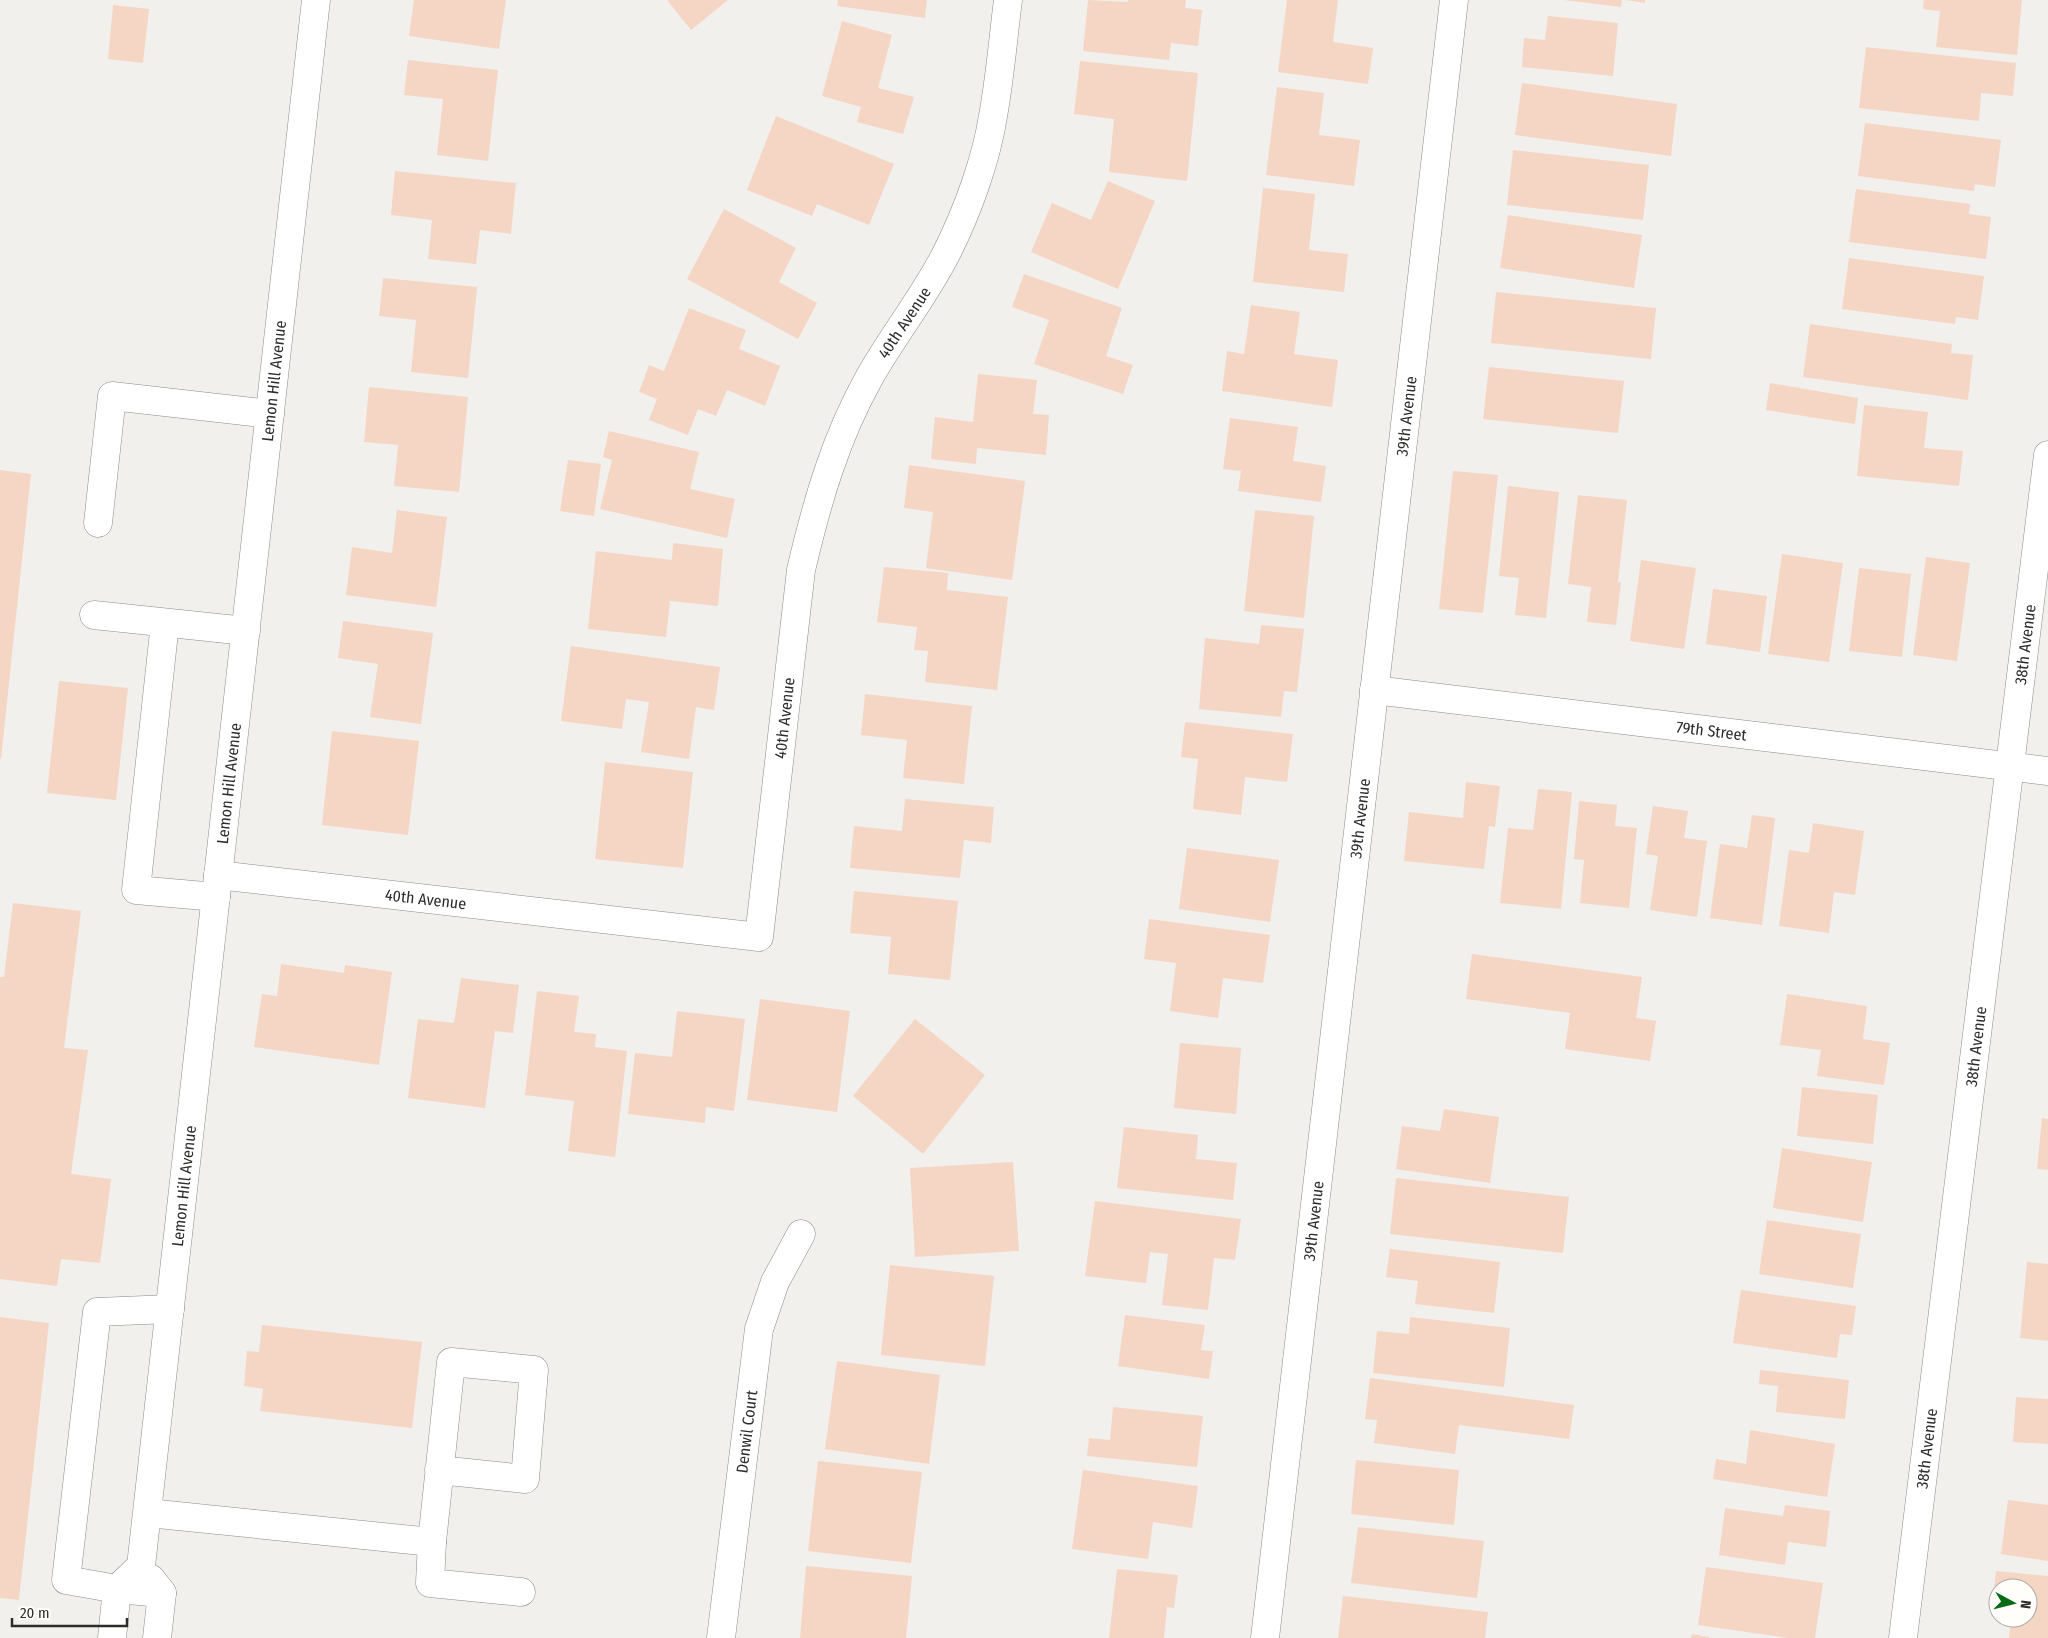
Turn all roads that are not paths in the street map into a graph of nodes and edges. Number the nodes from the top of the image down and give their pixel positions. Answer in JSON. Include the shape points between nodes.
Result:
{"nodes":[{"id":1,"x":316,"y":0,"type":"edge"},
{"id":2,"x":1008,"y":0,"type":"edge"},
{"id":3,"x":1454,"y":0,"type":"edge"},
{"id":4,"x":270,"y":414,"type":"junction"},
{"id":5,"x":2048,"y":454,"type":"edge"},
{"id":6,"x":98,"y":522,"type":"dead end"},
{"id":7,"x":94,"y":615,"type":"dead end"},
{"id":8,"x":165,"y":623,"type":"junction"},
{"id":9,"x":246,"y":630,"type":"junction"},
{"id":10,"x":1374,"y":690,"type":"junction"},
{"id":11,"x":2010,"y":766,"type":"junction"},
{"id":12,"x":2048,"y":771,"type":"edge"},
{"id":13,"x":217,"y":886,"type":"junction"},
{"id":14,"x":801,"y":1234,"type":"dead end"},
{"id":15,"x":170,"y":1309,"type":"junction"},
{"id":16,"x":439,"y":1470,"type":"junction"},
{"id":17,"x":148,"y":1513,"type":"junction"},
{"id":18,"x":432,"y":1542,"type":"junction"},
{"id":19,"x":141,"y":1566,"type":"junction"},
{"id":20,"x":116,"y":1589,"type":"junction"},
{"id":21,"x":521,"y":1592,"type":"dead end"},
{"id":22,"x":162,"y":1593,"type":"junction"},
{"id":23,"x":112,"y":1638,"type":"edge"},
{"id":24,"x":157,"y":1638,"type":"edge"},
{"id":25,"x":721,"y":1638,"type":"edge"},
{"id":26,"x":1265,"y":1638,"type":"edge"},
{"id":27,"x":1903,"y":1638,"type":"edge"}],
"edges":[{"from":1,"to":4,"type":"street","name":"Lemon Hill Avenue"},
{"from":2,"to":13,"type":"street","name":"40th Avenue","via":[[993,117],[976,181],[946,252],[870,377],[838,442],[815,510],[801,570],[758,937]]},
{"from":3,"to":10,"type":"street","name":"39th Avenue"},
{"from":4,"to":6,"type":"street","via":[[112,396]]},
{"from":4,"to":9,"type":"street","name":"Lemon Hill Avenue"},
{"from":5,"to":11,"type":"street","name":"38th Avenue"},
{"from":7,"to":8,"type":"street"},
{"from":8,"to":9,"type":"street"},
{"from":8,"to":13,"type":"street","via":[[136,890]]},
{"from":9,"to":13,"type":"street","name":"Lemon Hill Avenue"},
{"from":10,"to":11,"type":"street","name":"79th Street"},
{"from":10,"to":26,"type":"street","name":"39th Avenue"},
{"from":11,"to":12,"type":"street","name":"79th Street"},
{"from":11,"to":27,"type":"street","name":"38th Avenue"},
{"from":13,"to":15,"type":"street","name":"Lemon Hill Avenue"},
{"from":14,"to":25,"type":"street","name":"Denwil Court","via":[[775,1282],[759,1329]]},
{"from":15,"to":17,"type":"street","name":"Lemon Hill Avenue"},
{"from":15,"to":20,"type":"street","via":[[97,1312],[66,1580]]},
{"from":16,"to":16,"type":"street","via":[[451,1362],[534,1370],[525,1478]]},
{"from":16,"to":18,"type":"street"},
{"from":17,"to":18,"type":"street"},
{"from":17,"to":19,"type":"street","name":"Lemon Hill Avenue"},
{"from":18,"to":21,"type":"street","via":[[430,1583]]},
{"from":19,"to":20,"type":"street"},
{"from":19,"to":22,"type":"street"},
{"from":20,"to":22,"type":"street"},
{"from":20,"to":23,"type":"street"},
{"from":22,"to":24,"type":"street"}]}
